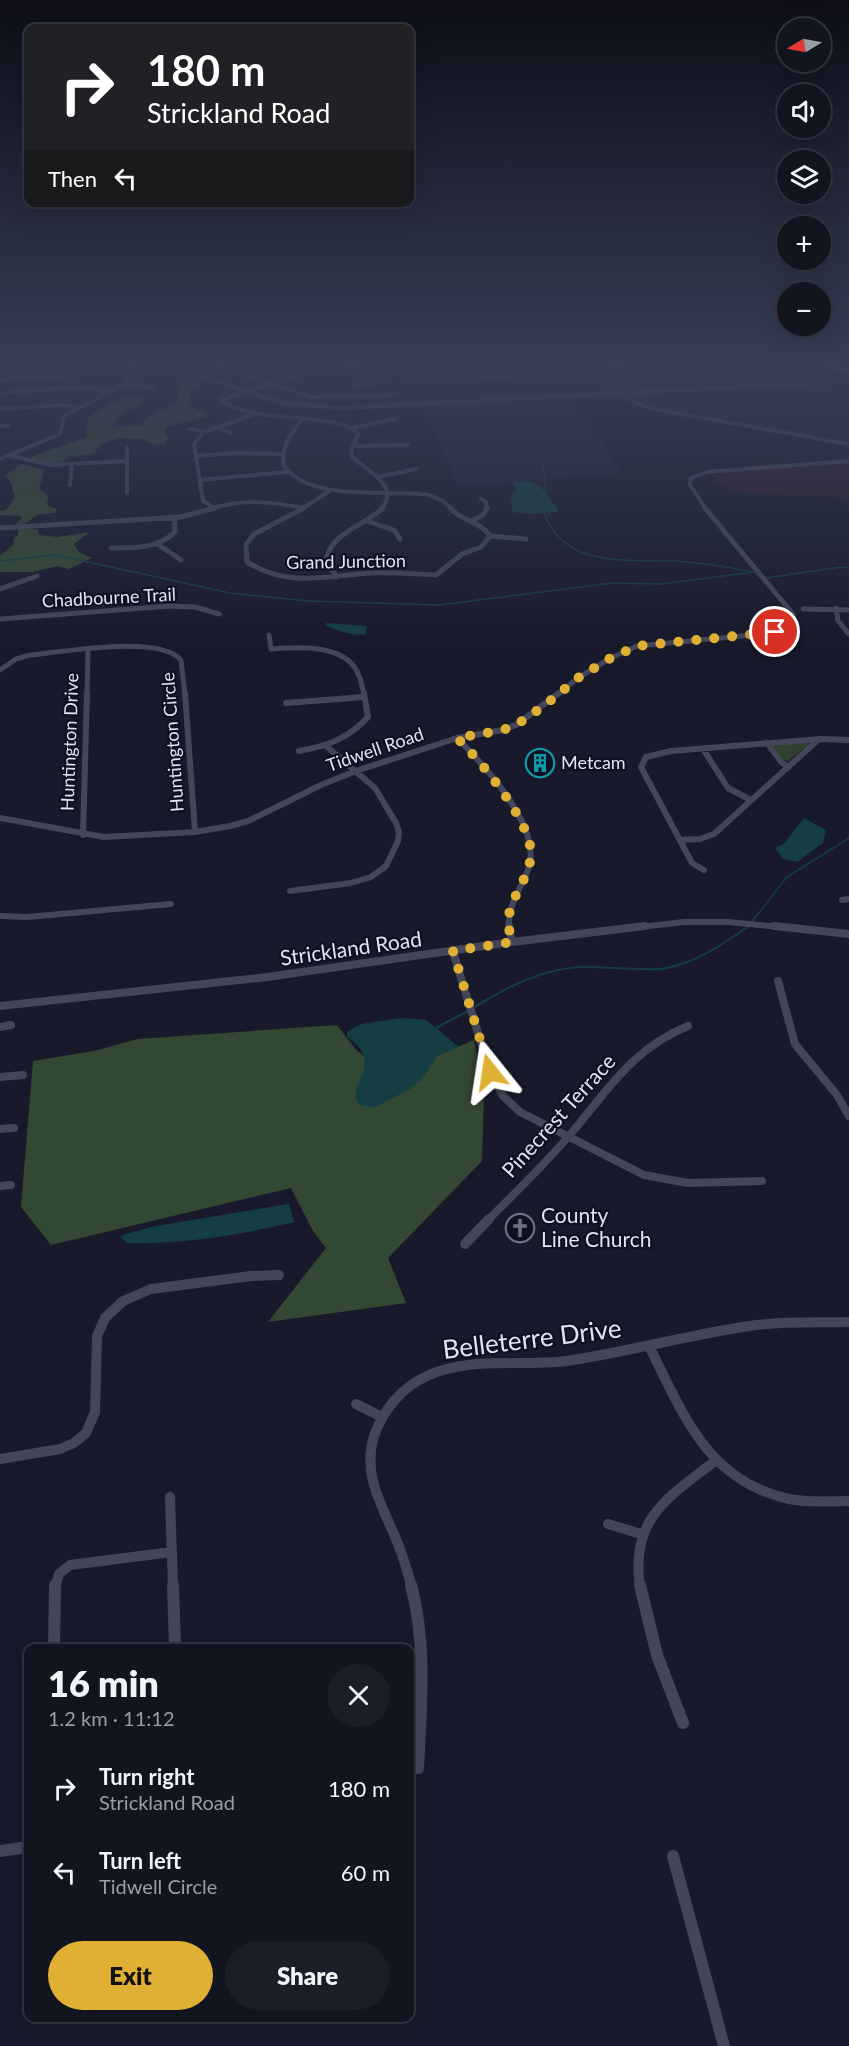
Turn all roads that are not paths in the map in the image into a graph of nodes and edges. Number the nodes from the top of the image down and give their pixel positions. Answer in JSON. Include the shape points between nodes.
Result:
{"nodes":[{"id":1,"x":10,"y":455,"type":"edge"},
{"id":2,"x":127,"y":455,"type":"edge"},
{"id":3,"x":203,"y":455,"type":"edge"},
{"id":4,"x":284,"y":455,"type":"edge"},
{"id":5,"x":352,"y":455,"type":"edge"},
{"id":6,"x":196,"y":456,"type":"joint"},
{"id":7,"x":127,"y":461,"type":"junction"},
{"id":8,"x":849,"y":461,"type":"edge"},
{"id":9,"x":72,"y":465,"type":"junction"},
{"id":10,"x":416,"y":469,"type":"dead end"},
{"id":11,"x":287,"y":472,"type":"junction"},
{"id":12,"x":378,"y":477,"type":"junction"},
{"id":13,"x":200,"y":480,"type":"junction"},
{"id":14,"x":70,"y":485,"type":"dead end"},
{"id":15,"x":331,"y":490,"type":"junction"},
{"id":16,"x":127,"y":493,"type":"dead end"},
{"id":17,"x":387,"y":494,"type":"junction"},
{"id":18,"x":481,"y":499,"type":"dead end"},
{"id":19,"x":214,"y":508,"type":"junction"},
{"id":20,"x":304,"y":508,"type":"junction"},
{"id":21,"x":174,"y":517,"type":"junction"},
{"id":22,"x":368,"y":521,"type":"junction"},
{"id":23,"x":471,"y":521,"type":"junction"},
{"id":24,"x":0,"y":528,"type":"edge"},
{"id":25,"x":490,"y":536,"type":"junction"},
{"id":26,"x":400,"y":539,"type":"dead end"},
{"id":27,"x":526,"y":539,"type":"dead end"},
{"id":28,"x":157,"y":544,"type":"junction"},
{"id":29,"x":111,"y":548,"type":"dead end"},
{"id":30,"x":181,"y":560,"type":"dead end"},
{"id":31,"x":37,"y":576,"type":"dead end"},
{"id":32,"x":337,"y":577,"type":"junction"},
{"id":33,"x":0,"y":589,"type":"edge"},
{"id":34,"x":130,"y":598,"type":"dead end"},
{"id":35,"x":836,"y":608,"type":"junction"},
{"id":36,"x":130,"y":609,"type":"junction"},
{"id":37,"x":803,"y":609,"type":"dead end"},
{"id":38,"x":849,"y":610,"type":"edge"},
{"id":39,"x":219,"y":614,"type":"dead end"},
{"id":40,"x":0,"y":619,"type":"edge"},
{"id":41,"x":849,"y":634,"type":"edge"},
{"id":42,"x":269,"y":635,"type":"dead end"},
{"id":43,"x":88,"y":651,"type":"junction"},
{"id":44,"x":0,"y":670,"type":"edge"},
{"id":45,"x":364,"y":697,"type":"junction"},
{"id":46,"x":286,"y":703,"type":"dead end"},
{"id":47,"x":457,"y":738,"type":"junction"},
{"id":48,"x":819,"y":739,"type":"junction"},
{"id":49,"x":849,"y":740,"type":"edge"},
{"id":50,"x":767,"y":743,"type":"junction"},
{"id":51,"x":326,"y":746,"type":"junction"},
{"id":52,"x":703,"y":748,"type":"junction"},
{"id":53,"x":299,"y":751,"type":"dead end"},
{"id":54,"x":789,"y":767,"type":"junction"},
{"id":55,"x":356,"y":771,"type":"junction"},
{"id":56,"x":751,"y":801,"type":"junction"},
{"id":57,"x":0,"y":818,"type":"edge"},
{"id":58,"x":195,"y":832,"type":"junction"},
{"id":59,"x":83,"y":835,"type":"junction"},
{"id":60,"x":680,"y":840,"type":"junction"},
{"id":61,"x":704,"y":870,"type":"dead end"},
{"id":62,"x":290,"y":891,"type":"dead end"},
{"id":63,"x":171,"y":904,"type":"dead end"},
{"id":64,"x":0,"y":916,"type":"edge"},
{"id":65,"x":849,"y":934,"type":"edge"},
{"id":66,"x":512,"y":942,"type":"junction"},
{"id":67,"x":453,"y":951,"type":"junction"},
{"id":68,"x":778,"y":981,"type":"dead end"},
{"id":69,"x":0,"y":1006,"type":"edge"},
{"id":70,"x":11,"y":1025,"type":"dead end"},
{"id":71,"x":688,"y":1026,"type":"dead end"},
{"id":72,"x":0,"y":1027,"type":"edge"},
{"id":73,"x":23,"y":1075,"type":"dead end"},
{"id":74,"x":0,"y":1077,"type":"edge"},
{"id":75,"x":849,"y":1116,"type":"edge"},
{"id":76,"x":14,"y":1128,"type":"dead end"},
{"id":77,"x":0,"y":1130,"type":"edge"},
{"id":78,"x":567,"y":1137,"type":"junction"},
{"id":79,"x":762,"y":1181,"type":"dead end"},
{"id":80,"x":11,"y":1185,"type":"dead end"},
{"id":81,"x":0,"y":1186,"type":"edge"},
{"id":82,"x":465,"y":1244,"type":"dead end"},
{"id":83,"x":279,"y":1275,"type":"dead end"},
{"id":84,"x":849,"y":1322,"type":"edge"},
{"id":85,"x":649,"y":1347,"type":"junction"},
{"id":86,"x":356,"y":1404,"type":"dead end"},
{"id":87,"x":382,"y":1417,"type":"junction"},
{"id":88,"x":0,"y":1459,"type":"edge"},
{"id":89,"x":715,"y":1461,"type":"junction"},
{"id":90,"x":170,"y":1497,"type":"dead end"},
{"id":91,"x":849,"y":1501,"type":"edge"},
{"id":92,"x":609,"y":1524,"type":"dead end"},
{"id":93,"x":641,"y":1534,"type":"junction"},
{"id":94,"x":172,"y":1552,"type":"junction"},
{"id":95,"x":54,"y":1644,"type":"edge"},
{"id":96,"x":175,"y":1644,"type":"edge"},
{"id":97,"x":683,"y":1723,"type":"dead end"},
{"id":98,"x":418,"y":1768,"type":"dead end"},
{"id":99,"x":24,"y":1848,"type":"edge"},
{"id":100,"x":0,"y":1851,"type":"edge"},
{"id":101,"x":673,"y":1856,"type":"dead end"},
{"id":102,"x":724,"y":2046,"type":"edge"}],
"edges":[{"from":1,"to":9,"type":"street","via":[[50,465]]},
{"from":2,"to":7,"type":"street"},
{"from":3,"to":6,"type":"street"},
{"from":4,"to":11,"type":"street"},
{"from":5,"to":12,"type":"street"},
{"from":6,"to":13,"type":"street"},
{"from":7,"to":9,"type":"street"},
{"from":7,"to":16,"type":"street"},
{"from":8,"to":47,"type":"street","name":"Tidwell Road","via":[[707,471],[691,478],[690,485],[698,500],[793,614],[792,627],[707,641],[637,646],[578,678],[516,725]]},
{"from":9,"to":14,"type":"street"},
{"from":10,"to":12,"type":"street"},
{"from":11,"to":13,"type":"street"},
{"from":11,"to":15,"type":"street"},
{"from":12,"to":17,"type":"street"},
{"from":13,"to":19,"type":"street","via":[[203,501]]},
{"from":15,"to":17,"type":"street"},
{"from":15,"to":20,"type":"street","name":"Grand Junction"},
{"from":17,"to":22,"type":"street","via":[[383,507]]},
{"from":17,"to":23,"type":"street","via":[[438,498]]},
{"from":18,"to":23,"type":"street","via":[[488,509]]},
{"from":19,"to":20,"type":"street","via":[[260,500]]},
{"from":19,"to":21,"type":"street"},
{"from":20,"to":32,"type":"street","name":"Grand Junction","via":[[254,534],[246,545],[246,562],[274,577]]},
{"from":21,"to":24,"type":"street"},
{"from":21,"to":28,"type":"street","via":[[174,532]]},
{"from":22,"to":26,"type":"street","via":[[394,531]]},
{"from":22,"to":32,"type":"street","via":[[329,546],[326,563]]},
{"from":23,"to":25,"type":"street","via":[[486,529]]},
{"from":25,"to":27,"type":"street"},
{"from":25,"to":32,"type":"street","name":"Grand Junction","via":[[481,547],[462,554],[436,575],[371,573]]},
{"from":28,"to":29,"type":"street"},
{"from":28,"to":30,"type":"street"},
{"from":31,"to":33,"type":"street"},
{"from":34,"to":36,"type":"street"},
{"from":35,"to":37,"type":"street"},
{"from":35,"to":38,"type":"street"},
{"from":35,"to":41,"type":"street","via":[[838,621]]},
{"from":36,"to":39,"type":"street","name":"Chadbourne Trail","via":[[170,606]]},
{"from":36,"to":40,"type":"street","name":"Chadbourne Trail"},
{"from":42,"to":45,"type":"street","via":[[271,649],[325,650],[351,663]]},
{"from":43,"to":44,"type":"street","name":"Huntington Circle","via":[[16,659]]},
{"from":43,"to":58,"type":"street","name":"Huntington Circle","via":[[158,648],[175,653],[183,663]]},
{"from":43,"to":59,"type":"street","name":"Huntington Drive"},
{"from":45,"to":46,"type":"street"},
{"from":45,"to":51,"type":"street","via":[[368,717],[355,732]]},
{"from":47,"to":55,"type":"street","name":"Tidwell Road"},
{"from":47,"to":66,"type":"street","via":[[507,797],[523,826],[531,853],[509,913]]},
{"from":48,"to":49,"type":"street"},
{"from":48,"to":50,"type":"street"},
{"from":48,"to":54,"type":"street"},
{"from":50,"to":52,"type":"street"},
{"from":50,"to":54,"type":"street"},
{"from":51,"to":53,"type":"street"},
{"from":51,"to":55,"type":"street"},
{"from":52,"to":56,"type":"street","via":[[728,788]]},
{"from":52,"to":60,"type":"street","via":[[660,752],[642,762],[645,776]]},
{"from":54,"to":56,"type":"street"},
{"from":55,"to":58,"type":"street","name":"Tidwell Road","via":[[248,821]]},
{"from":55,"to":62,"type":"street","via":[[375,788],[396,823],[399,832],[391,858],[379,872],[362,880]]},
{"from":56,"to":60,"type":"street","via":[[710,836]]},
{"from":57,"to":59,"type":"street","name":"Tidwell Road"},
{"from":58,"to":59,"type":"street","name":"Tidwell Road"},
{"from":60,"to":61,"type":"street","via":[[692,863]]},
{"from":63,"to":64,"type":"street"},
{"from":65,"to":66,"type":"street","name":"Strickland Road","via":[[697,921]]},
{"from":66,"to":67,"type":"street","name":"Strickland Road"},
{"from":67,"to":69,"type":"street","name":"Strickland Road","via":[[258,978]]},
{"from":67,"to":78,"type":"street","via":[[490,1072],[503,1096],[520,1112]]},
{"from":68,"to":75,"type":"street","via":[[795,1044]]},
{"from":70,"to":72,"type":"street"},
{"from":71,"to":78,"type":"street","name":"Pinecrest Terrace","via":[[667,1032],[647,1045]]},
{"from":73,"to":74,"type":"street"},
{"from":76,"to":77,"type":"street"},
{"from":78,"to":79,"type":"street","via":[[663,1182]]},
{"from":78,"to":82,"type":"street","name":"Pinecrest Terrace"},
{"from":80,"to":81,"type":"street"},
{"from":83,"to":88,"type":"street","via":[[251,1275],[151,1289],[123,1301],[105,1318],[97,1336],[95,1412],[86,1433],[60,1449]]},
{"from":84,"to":85,"type":"street","name":"Belleterre Drive","via":[[753,1325]]},
{"from":85,"to":87,"type":"street","name":"Belleterre Drive","via":[[537,1364],[441,1370],[417,1380]]},
{"from":85,"to":89,"type":"street","via":[[698,1439]]},
{"from":86,"to":87,"type":"street"},
{"from":87,"to":98,"type":"street","name":"Belleterre Drive","via":[[372,1440],[371,1479],[406,1565],[416,1608],[421,1672]]},
{"from":89,"to":91,"type":"street","via":[[745,1484],[773,1495],[803,1501]]},
{"from":89,"to":93,"type":"street","via":[[661,1505]]},
{"from":90,"to":94,"type":"street"},
{"from":92,"to":93,"type":"street"},
{"from":93,"to":97,"type":"street","via":[[639,1576],[649,1632]]},
{"from":94,"to":95,"type":"street","via":[[65,1568],[56,1583]]},
{"from":94,"to":96,"type":"street"},
{"from":99,"to":100,"type":"street"},
{"from":101,"to":102,"type":"street"}]}
